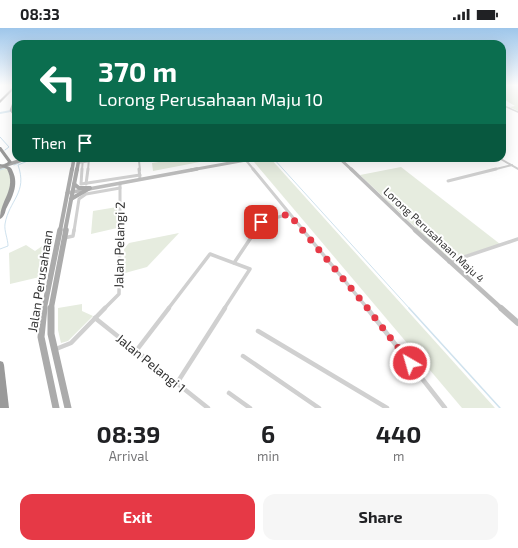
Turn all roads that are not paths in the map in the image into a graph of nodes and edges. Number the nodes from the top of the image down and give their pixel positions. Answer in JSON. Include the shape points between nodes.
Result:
{"nodes":[{"id":1,"x":506,"y":107,"type":"edge"},
{"id":2,"x":518,"y":112,"type":"edge"},
{"id":3,"x":0,"y":148,"type":"edge"},
{"id":4,"x":73,"y":162,"type":"edge"},
{"id":5,"x":89,"y":162,"type":"edge"},
{"id":6,"x":139,"y":162,"type":"edge"},
{"id":7,"x":229,"y":162,"type":"edge"},
{"id":8,"x":247,"y":162,"type":"edge"},
{"id":9,"x":343,"y":162,"type":"edge"},
{"id":10,"x":506,"y":162,"type":"edge"},
{"id":11,"x":81,"y":163,"type":"joint"},
{"id":12,"x":6,"y":164,"type":"edge"},
{"id":13,"x":512,"y":165,"type":"junction"},
{"id":14,"x":518,"y":168,"type":"edge"},
{"id":15,"x":140,"y":175,"type":"junction"},
{"id":16,"x":132,"y":176,"type":"junction"},
{"id":17,"x":140,"y":179,"type":"junction"},
{"id":18,"x":133,"y":181,"type":"junction"},
{"id":19,"x":448,"y":181,"type":"dead end"},
{"id":20,"x":74,"y":184,"type":"junction"},
{"id":21,"x":86,"y":184,"type":"junction"},
{"id":22,"x":120,"y":185,"type":"junction"},
{"id":23,"x":90,"y":188,"type":"junction"},
{"id":24,"x":73,"y":192,"type":"junction"},
{"id":25,"x":67,"y":193,"type":"junction"},
{"id":26,"x":71,"y":199,"type":"junction"},
{"id":27,"x":289,"y":214,"type":"junction"},
{"id":28,"x":0,"y":218,"type":"edge"},
{"id":29,"x":64,"y":238,"type":"junction"},
{"id":30,"x":518,"y":239,"type":"edge"},
{"id":31,"x":448,"y":262,"type":"junction"},
{"id":32,"x":234,"y":263,"type":"junction"},
{"id":33,"x":95,"y":318,"type":"junction"},
{"id":34,"x":518,"y":323,"type":"edge"},
{"id":35,"x":258,"y":331,"type":"dead end"},
{"id":36,"x":55,"y":350,"type":"junction"},
{"id":37,"x":136,"y":350,"type":"junction"},
{"id":38,"x":243,"y":356,"type":"dead end"},
{"id":39,"x":0,"y":365,"type":"edge"},
{"id":40,"x":177,"y":384,"type":"junction"},
{"id":41,"x":229,"y":393,"type":"dead end"},
{"id":42,"x":4,"y":408,"type":"edge"},
{"id":43,"x":56,"y":408,"type":"edge"},
{"id":44,"x":68,"y":408,"type":"edge"},
{"id":45,"x":208,"y":408,"type":"edge"},
{"id":46,"x":250,"y":408,"type":"edge"},
{"id":47,"x":319,"y":408,"type":"edge"},
{"id":48,"x":387,"y":408,"type":"edge"},
{"id":49,"x":445,"y":408,"type":"edge"}],
"edges":[{"from":1,"to":2,"type":"street"},
{"from":3,"to":12,"type":"highway"},
{"from":4,"to":25,"type":"main road","name":"Jalan Perusahaan"},
{"from":5,"to":21,"type":"street"},
{"from":6,"to":15,"type":"street"},
{"from":7,"to":17,"type":"street"},
{"from":8,"to":27,"type":"street"},
{"from":9,"to":31,"type":"street","name":"Lorong Perusahaan Maju 4"},
{"from":10,"to":13,"type":"street"},
{"from":11,"to":20,"type":"main road","name":"Jalan Perusahaan"},
{"from":11,"to":21,"type":"street","via":[[81,184]]},
{"from":12,"to":28,"type":"highway","via":[[14,182]]},
{"from":13,"to":14,"type":"street"},
{"from":13,"to":19,"type":"street"},
{"from":15,"to":16,"type":"street"},
{"from":15,"to":17,"type":"street"},
{"from":16,"to":18,"type":"street"},
{"from":16,"to":21,"type":"street"},
{"from":17,"to":18,"type":"street"},
{"from":18,"to":22,"type":"street"},
{"from":20,"to":23,"type":"main road","via":[[79,188]]},
{"from":20,"to":24,"type":"main road","name":"Jalan Perusahaan"},
{"from":22,"to":23,"type":"street"},
{"from":22,"to":29,"type":"street","via":[[86,194],[79,199],[73,236]]},
{"from":22,"to":33,"type":"street","name":"Jalan Pelangi 2","via":[[120,294]]},
{"from":23,"to":24,"type":"street"},
{"from":23,"to":26,"type":"main road"},
{"from":24,"to":25,"type":"street"},
{"from":24,"to":26,"type":"main road","name":"Jalan Perusahaan"},
{"from":25,"to":43,"type":"main road","name":"Jalan Perusahaan","via":[[47,287],[42,337]]},
{"from":26,"to":29,"type":"main road","name":"Jalan Perusahaan"},
{"from":27,"to":32,"type":"street","via":[[261,222]]},
{"from":27,"to":49,"type":"street","via":[[365,305]]},
{"from":29,"to":36,"type":"main road","name":"Jalan Perusahaan","via":[[50,313]]},
{"from":30,"to":31,"type":"street"},
{"from":31,"to":34,"type":"street","name":"Lorong Perusahaan Maju 4"},
{"from":32,"to":37,"type":"street","via":[[210,254]]},
{"from":32,"to":40,"type":"street","via":[[250,269]]},
{"from":33,"to":36,"type":"street","name":"Jalan Pelangi 2","via":[[71,343]]},
{"from":33,"to":37,"type":"street","name":"Jalan Pelangi 1"},
{"from":35,"to":48,"type":"street"},
{"from":36,"to":44,"type":"main road","name":"Jalan Perusahaan"},
{"from":37,"to":40,"type":"street","name":"Jalan Pelangi 1"},
{"from":38,"to":47,"type":"street"},
{"from":39,"to":42,"type":"highway"},
{"from":40,"to":45,"type":"street","name":"Jalan Pelangi 1"},
{"from":41,"to":46,"type":"street"}]}
